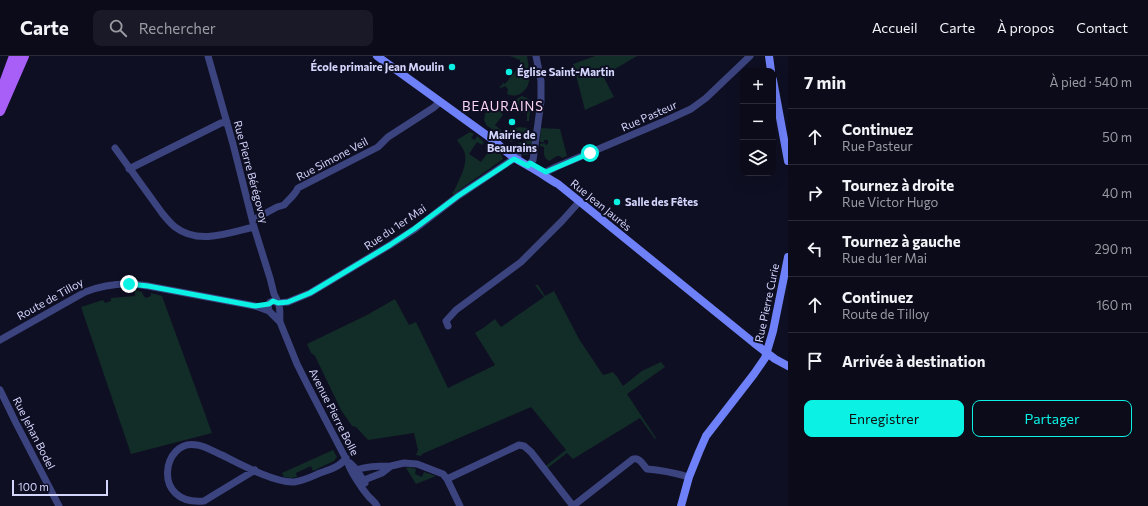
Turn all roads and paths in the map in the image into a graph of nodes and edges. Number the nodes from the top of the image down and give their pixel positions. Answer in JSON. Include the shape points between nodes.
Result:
{"nodes":[{"id":1,"x":14,"y":56,"type":"edge"},
{"id":2,"x":24,"y":56,"type":"edge"},
{"id":3,"x":208,"y":56,"type":"edge"},
{"id":4,"x":377,"y":56,"type":"edge"},
{"id":5,"x":536,"y":56,"type":"edge"},
{"id":6,"x":750,"y":56,"type":"edge"},
{"id":7,"x":769,"y":56,"type":"edge"},
{"id":8,"x":771,"y":68,"type":"edge"},
{"id":9,"x":776,"y":93,"type":"edge"},
{"id":10,"x":0,"y":94,"type":"edge"},
{"id":11,"x":440,"y":102,"type":"junction"},
{"id":12,"x":0,"y":111,"type":"edge"},
{"id":13,"x":227,"y":122,"type":"junction"},
{"id":14,"x":786,"y":136,"type":"edge"},
{"id":15,"x":115,"y":148,"type":"dead end"},
{"id":16,"x":516,"y":157,"type":"junction"},
{"id":17,"x":788,"y":161,"type":"edge"},
{"id":18,"x":529,"y":164,"type":"junction"},
{"id":19,"x":129,"y":169,"type":"junction"},
{"id":20,"x":545,"y":174,"type":"junction"},
{"id":21,"x":579,"y":202,"type":"junction"},
{"id":22,"x":254,"y":223,"type":"junction"},
{"id":23,"x":788,"y":257,"type":"edge"},
{"id":24,"x":274,"y":306,"type":"junction"},
{"id":25,"x":448,"y":326,"type":"dead end"},
{"id":26,"x":0,"y":340,"type":"edge"},
{"id":27,"x":766,"y":353,"type":"junction"},
{"id":28,"x":788,"y":366,"type":"edge"},
{"id":29,"x":0,"y":390,"type":"edge"},
{"id":30,"x":346,"y":460,"type":"junction"},
{"id":31,"x":391,"y":466,"type":"junction"},
{"id":32,"x":255,"y":470,"type":"junction"},
{"id":33,"x":354,"y":471,"type":"junction"},
{"id":34,"x":689,"y":477,"type":"junction"},
{"id":35,"x":447,"y":479,"type":"junction"},
{"id":36,"x":361,"y":482,"type":"junction"},
{"id":37,"x":376,"y":504,"type":"edge"},
{"id":38,"x":60,"y":506,"type":"edge"},
{"id":39,"x":460,"y":506,"type":"edge"},
{"id":40,"x":573,"y":506,"type":"edge"},
{"id":41,"x":681,"y":506,"type":"edge"}],
"edges":[{"from":1,"to":10,"type":"main road"},
{"from":2,"to":12,"type":"main road"},
{"from":3,"to":13,"type":"street","name":"Rue Pierre Bérégovoy"},
{"from":4,"to":11,"type":"main road"},
{"from":5,"to":18,"type":"street","via":[[541,81],[541,101],[535,151]]},
{"from":6,"to":20,"type":"street","name":"Rue Pasteur","via":[[691,109]]},
{"from":7,"to":8,"type":"main road"},
{"from":9,"to":14,"type":"main road"},
{"from":11,"to":16,"type":"main road","name":"Rue Jean Jaurès","via":[[508,148]]},
{"from":11,"to":22,"type":"street","name":"Rue Simone Veil","via":[[388,137],[378,147],[298,188],[284,206],[277,207]]},
{"from":13,"to":19,"type":"street"},
{"from":13,"to":22,"type":"street","name":"Rue Pierre Bérégovoy"},
{"from":14,"to":17,"type":"main road"},
{"from":15,"to":19,"type":"street","name":"Rue Simone Veil"},
{"from":16,"to":18,"type":"main road","name":"Rue Jean Jaurès"},
{"from":16,"to":24,"type":"street","name":"Rue du 1er Mai","via":[[367,259],[310,293]]},
{"from":18,"to":20,"type":"main road","name":"Rue Jean Jaurès"},
{"from":19,"to":22,"type":"street","name":"Rue Simone Veil","via":[[168,222],[187,234],[216,236]]},
{"from":20,"to":21,"type":"main road","name":"Rue Jean Jaurès"},
{"from":21,"to":25,"type":"street","via":[[521,262],[456,310],[446,321]]},
{"from":21,"to":27,"type":"main road","name":"Rue Jean Jaurès"},
{"from":22,"to":24,"type":"street","name":"Rue Pierre Bérégovoy","via":[[274,294]]},
{"from":23,"to":27,"type":"main road","name":"Rue Pierre Curie"},
{"from":24,"to":26,"type":"street","name":"Route de Tilloy","via":[[255,306],[142,285],[114,284],[85,292]]},
{"from":24,"to":30,"type":"street","name":"Avenue Pierre Bolle","via":[[297,364]]},
{"from":27,"to":28,"type":"main road","name":"Rue Jean Jaurès"},
{"from":27,"to":34,"type":"main road","name":"Rue Pierre Curie","via":[[754,374],[706,436]]},
{"from":29,"to":38,"type":"street","name":"Rue Jehan Bodel"},
{"from":30,"to":32,"type":"street","via":[[296,482],[281,480]]},
{"from":30,"to":33,"type":"street"},
{"from":31,"to":33,"type":"street","via":[[374,466]]},
{"from":31,"to":35,"type":"street","via":[[417,464],[442,474]]},
{"from":31,"to":36,"type":"street"},
{"from":32,"to":32,"type":"street","via":[[213,450],[192,444],[174,453],[167,475],[173,492],[186,501],[196,502],[204,501]]},
{"from":33,"to":36,"type":"street"},
{"from":34,"to":40,"type":"street","via":[[647,469],[636,458]]},
{"from":34,"to":41,"type":"main road","name":"Rue Pierre Curie"},
{"from":35,"to":39,"type":"street"},
{"from":35,"to":40,"type":"street","via":[[519,445],[524,446]]},
{"from":36,"to":37,"type":"street"}]}
